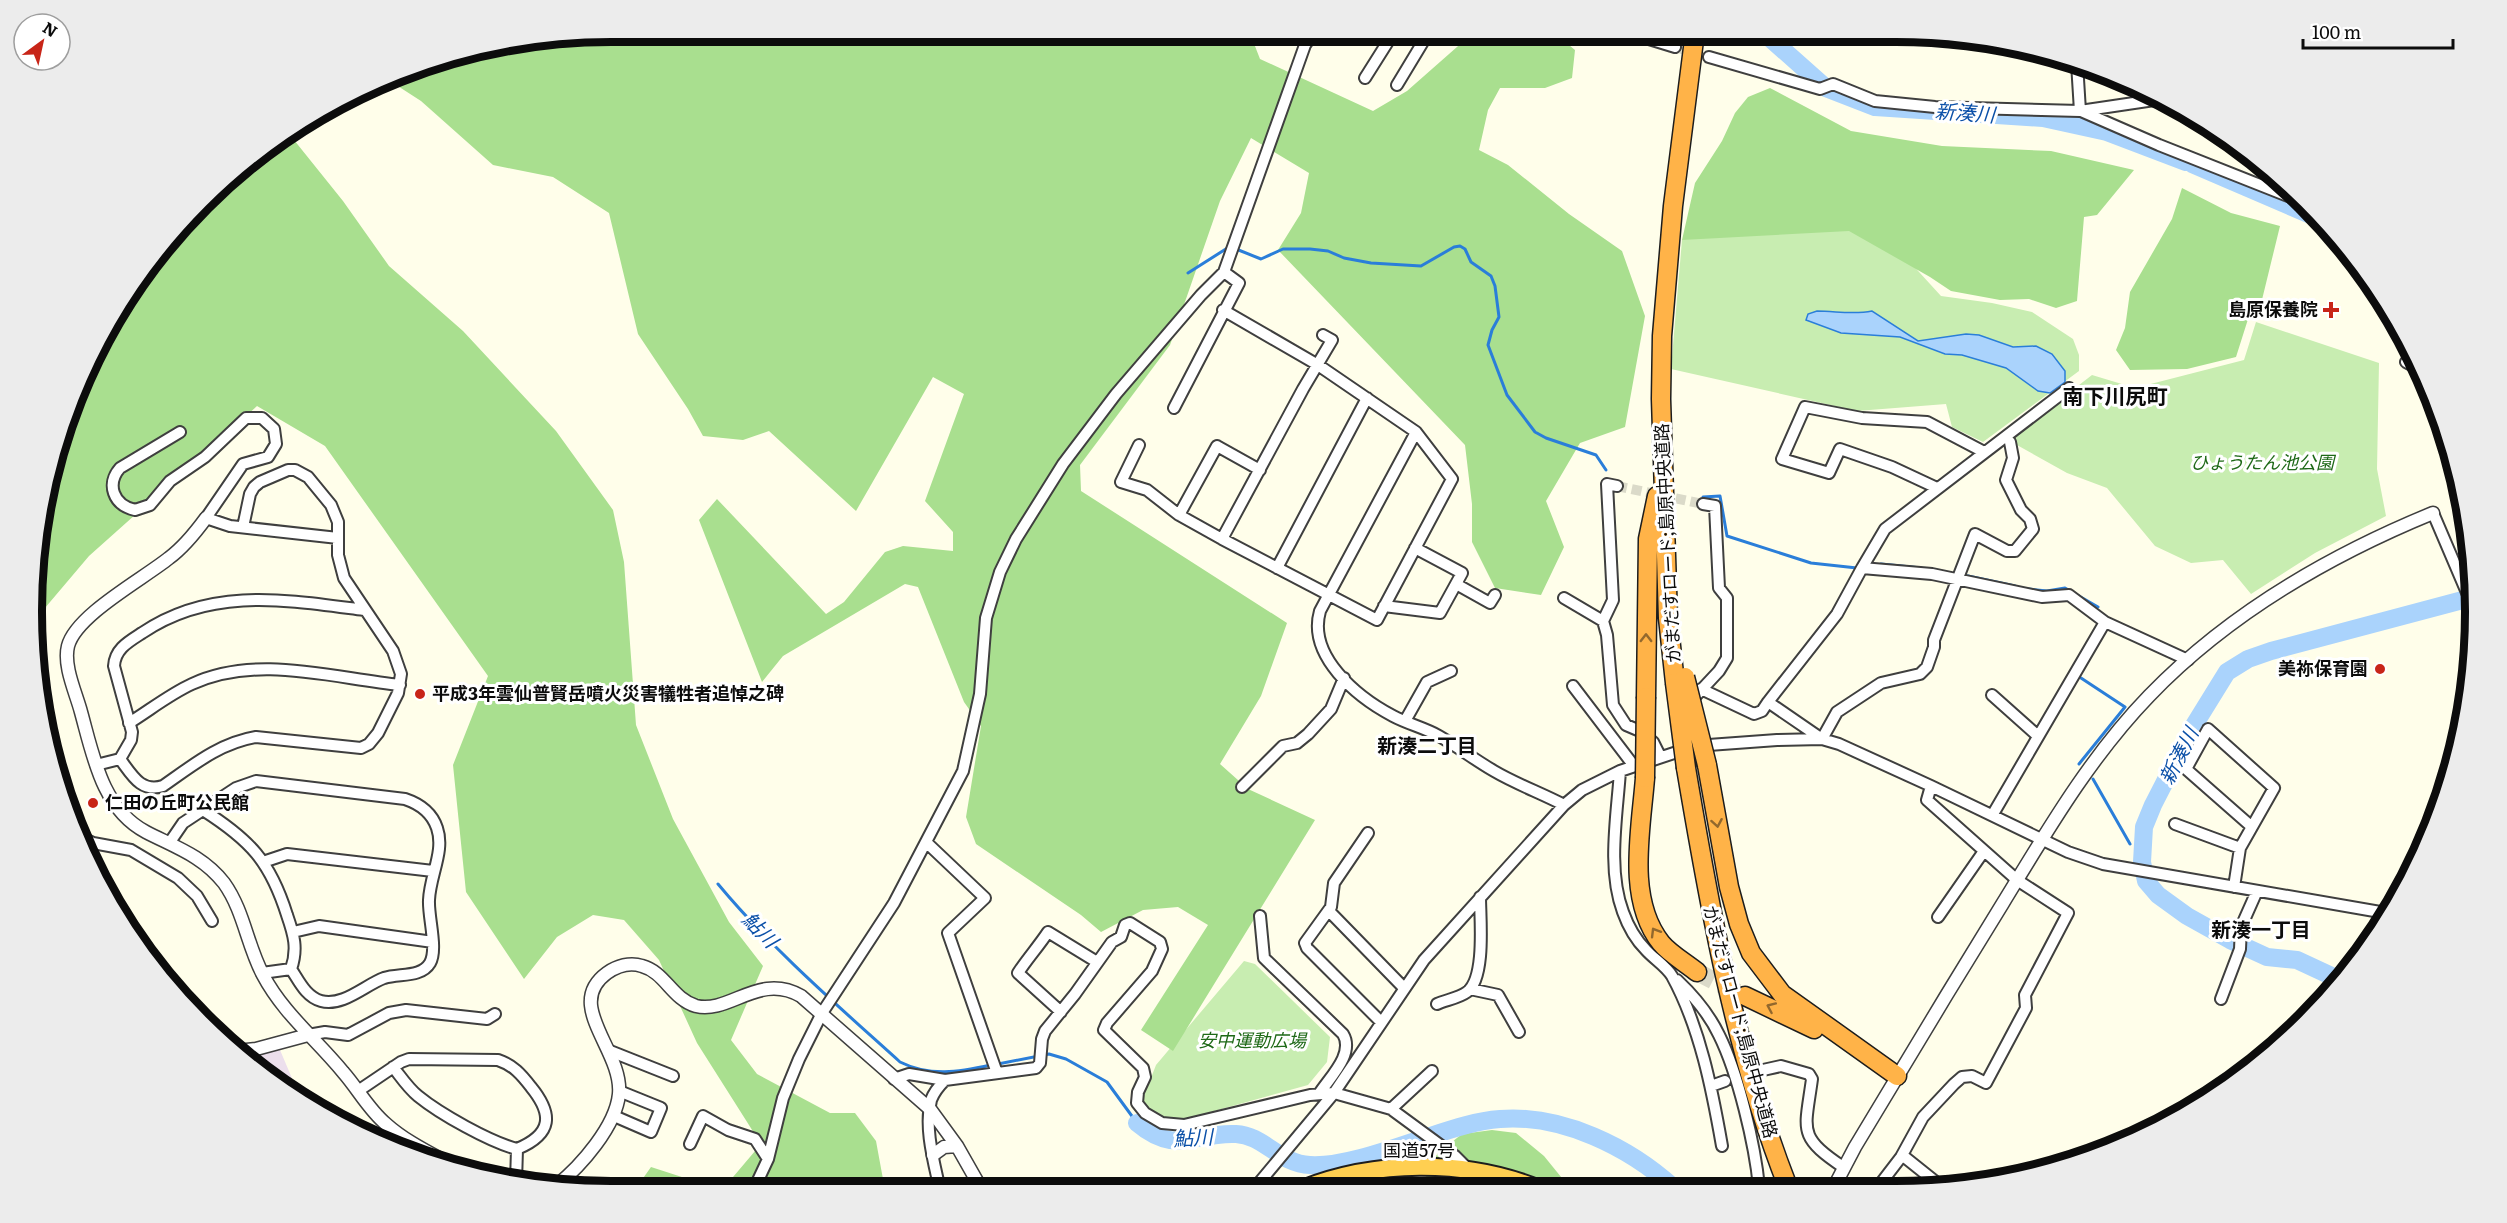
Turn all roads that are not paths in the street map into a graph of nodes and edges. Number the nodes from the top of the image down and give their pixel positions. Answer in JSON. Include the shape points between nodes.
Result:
{"nodes":[{"id":1,"x":1307,"y":42,"type":"edge"},
{"id":2,"x":1388,"y":42,"type":"edge"},
{"id":3,"x":1423,"y":42,"type":"edge"},
{"id":4,"x":1659,"y":42,"type":"edge"},
{"id":5,"x":1694,"y":42,"type":"edge"},
{"id":6,"x":1675,"y":47,"type":"tunnel mouth"},
{"id":7,"x":1709,"y":57,"type":"tunnel mouth"},
{"id":8,"x":2078,"y":72,"type":"edge"},
{"id":9,"x":1365,"y":78,"type":"dead end"},
{"id":10,"x":1397,"y":85,"type":"dead end"},
{"id":11,"x":2147,"y":101,"type":"edge"},
{"id":12,"x":2080,"y":111,"type":"junction"},
{"id":13,"x":2282,"y":194,"type":"edge"},
{"id":14,"x":1224,"y":272,"type":"junction"},
{"id":15,"x":1223,"y":310,"type":"junction"},
{"id":16,"x":1323,"y":334,"type":"dead end"},
{"id":17,"x":1318,"y":365,"type":"junction"},
{"id":18,"x":2068,"y":388,"type":"dead end"},
{"id":19,"x":1366,"y":398,"type":"junction"},
{"id":20,"x":1174,"y":408,"type":"dead end"},
{"id":21,"x":180,"y":432,"type":"dead end"},
{"id":22,"x":1416,"y":432,"type":"junction"},
{"id":23,"x":2010,"y":442,"type":"dead end"},
{"id":24,"x":1139,"y":445,"type":"dead end"},
{"id":25,"x":1983,"y":452,"type":"junction"},
{"id":26,"x":1663,"y":464,"type":"junction"},
{"id":27,"x":1260,"y":470,"type":"junction"},
{"id":28,"x":1617,"y":486,"type":"dead end"},
{"id":29,"x":1937,"y":488,"type":"junction"},
{"id":30,"x":1703,"y":504,"type":"dead end"},
{"id":31,"x":2433,"y":513,"type":"joint"},
{"id":32,"x":1179,"y":515,"type":"junction"},
{"id":33,"x":206,"y":518,"type":"junction"},
{"id":34,"x":243,"y":527,"type":"junction"},
{"id":35,"x":338,"y":538,"type":"junction"},
{"id":36,"x":1222,"y":539,"type":"junction"},
{"id":37,"x":1415,"y":548,"type":"junction"},
{"id":38,"x":1277,"y":568,"type":"junction"},
{"id":39,"x":1862,"y":568,"type":"junction"},
{"id":40,"x":1958,"y":580,"type":"junction"},
{"id":41,"x":1456,"y":584,"type":"junction"},
{"id":42,"x":2464,"y":584,"type":"edge"},
{"id":43,"x":1328,"y":594,"type":"junction"},
{"id":44,"x":1495,"y":595,"type":"dead end"},
{"id":45,"x":1564,"y":598,"type":"dead end"},
{"id":46,"x":1384,"y":606,"type":"junction"},
{"id":47,"x":364,"y":610,"type":"junction"},
{"id":48,"x":1603,"y":621,"type":"junction"},
{"id":49,"x":2105,"y":622,"type":"junction"},
{"id":50,"x":2188,"y":660,"type":"junction"},
{"id":51,"x":1451,"y":671,"type":"dead end"},
{"id":52,"x":1344,"y":678,"type":"junction"},
{"id":53,"x":1680,"y":680,"type":"junction"},
{"id":54,"x":400,"y":685,"type":"junction"},
{"id":55,"x":1573,"y":686,"type":"dead end"},
{"id":56,"x":1701,"y":689,"type":"junction"},
{"id":57,"x":1992,"y":694,"type":"dead end"},
{"id":58,"x":1768,"y":702,"type":"junction"},
{"id":59,"x":1405,"y":721,"type":"junction"},
{"id":60,"x":129,"y":723,"type":"junction"},
{"id":61,"x":2038,"y":736,"type":"junction"},
{"id":62,"x":1822,"y":739,"type":"junction"},
{"id":63,"x":1695,"y":746,"type":"junction"},
{"id":64,"x":1660,"y":756,"type":"junction"},
{"id":65,"x":120,"y":759,"type":"junction"},
{"id":66,"x":96,"y":765,"type":"junction"},
{"id":67,"x":1620,"y":771,"type":"junction"},
{"id":68,"x":1639,"y":772,"type":"junction"},
{"id":69,"x":1931,"y":786,"type":"junction"},
{"id":70,"x":1242,"y":787,"type":"dead end"},
{"id":71,"x":1564,"y":805,"type":"junction"},
{"id":72,"x":203,"y":810,"type":"junction"},
{"id":73,"x":1993,"y":814,"type":"junction"},
{"id":74,"x":2175,"y":824,"type":"dead end"},
{"id":75,"x":2252,"y":827,"type":"junction"},
{"id":76,"x":1368,"y":833,"type":"dead end"},
{"id":77,"x":2041,"y":840,"type":"junction"},
{"id":78,"x":91,"y":842,"type":"edge"},
{"id":79,"x":170,"y":842,"type":"junction"},
{"id":80,"x":927,"y":843,"type":"junction"},
{"id":81,"x":2240,"y":848,"type":"junction"},
{"id":82,"x":1984,"y":851,"type":"junction"},
{"id":83,"x":263,"y":862,"type":"junction"},
{"id":84,"x":433,"y":871,"type":"junction"},
{"id":85,"x":2017,"y":880,"type":"junction"},
{"id":86,"x":2234,"y":887,"type":"junction"},
{"id":87,"x":2257,"y":891,"type":"junction"},
{"id":88,"x":1480,"y":897,"type":"junction"},
{"id":89,"x":1329,"y":911,"type":"junction"},
{"id":90,"x":2379,"y":912,"type":"edge"},
{"id":91,"x":1260,"y":916,"type":"dead end"},
{"id":92,"x":1938,"y":917,"type":"dead end"},
{"id":93,"x":212,"y":921,"type":"dead end"},
{"id":94,"x":293,"y":932,"type":"junction"},
{"id":95,"x":433,"y":942,"type":"junction"},
{"id":96,"x":1097,"y":962,"type":"junction"},
{"id":97,"x":291,"y":969,"type":"junction"},
{"id":98,"x":1697,"y":972,"type":"tunnel mouth"},
{"id":99,"x":262,"y":973,"type":"junction"},
{"id":100,"x":1670,"y":973,"type":"junction"},
{"id":101,"x":1404,"y":988,"type":"junction"},
{"id":102,"x":1470,"y":989,"type":"junction"},
{"id":103,"x":1744,"y":996,"type":"tunnel mouth"},
{"id":104,"x":2221,"y":999,"type":"dead end"},
{"id":105,"x":1437,"y":1004,"type":"dead end"},
{"id":106,"x":825,"y":1008,"type":"junction"},
{"id":107,"x":1061,"y":1012,"type":"junction"},
{"id":108,"x":495,"y":1014,"type":"dead end"},
{"id":109,"x":1381,"y":1022,"type":"junction"},
{"id":110,"x":1519,"y":1032,"type":"dead end"},
{"id":111,"x":308,"y":1035,"type":"junction"},
{"id":112,"x":248,"y":1050,"type":"edge"},
{"id":113,"x":610,"y":1051,"type":"junction"},
{"id":114,"x":1879,"y":1064,"type":"junction"},
{"id":115,"x":393,"y":1067,"type":"junction"},
{"id":116,"x":995,"y":1068,"type":"junction"},
{"id":117,"x":1763,"y":1070,"type":"dead end"},
{"id":118,"x":1432,"y":1071,"type":"dead end"},
{"id":119,"x":674,"y":1076,"type":"dead end"},
{"id":120,"x":1897,"y":1076,"type":"junction"},
{"id":121,"x":894,"y":1079,"type":"junction"},
{"id":122,"x":945,"y":1080,"type":"junction"},
{"id":123,"x":1725,"y":1082,"type":"dead end"},
{"id":124,"x":1711,"y":1086,"type":"junction"},
{"id":125,"x":358,"y":1091,"type":"junction"},
{"id":126,"x":619,"y":1091,"type":"junction"},
{"id":127,"x":1334,"y":1093,"type":"junction"},
{"id":128,"x":1319,"y":1094,"type":"junction"},
{"id":129,"x":930,"y":1109,"type":"junction"},
{"id":130,"x":1391,"y":1109,"type":"junction"},
{"id":131,"x":614,"y":1116,"type":"junction"},
{"id":132,"x":397,"y":1133,"type":"junction"},
{"id":133,"x":394,"y":1138,"type":"edge"},
{"id":134,"x":690,"y":1144,"type":"dead end"},
{"id":135,"x":957,"y":1146,"type":"junction"},
{"id":136,"x":1722,"y":1146,"type":"dead end"},
{"id":137,"x":517,"y":1149,"type":"junction"},
{"id":138,"x":427,"y":1151,"type":"edge"},
{"id":139,"x":933,"y":1155,"type":"junction"},
{"id":140,"x":1902,"y":1155,"type":"junction"},
{"id":141,"x":768,"y":1159,"type":"junction"},
{"id":142,"x":1843,"y":1167,"type":"junction"},
{"id":143,"x":1469,"y":1170,"type":"junction"},
{"id":144,"x":516,"y":1173,"type":"edge"},
{"id":145,"x":563,"y":1179,"type":"edge"},
{"id":146,"x":1933,"y":1180,"type":"edge"},
{"id":147,"x":758,"y":1181,"type":"edge"},
{"id":148,"x":938,"y":1181,"type":"edge"},
{"id":149,"x":977,"y":1181,"type":"edge"},
{"id":150,"x":1261,"y":1181,"type":"edge"},
{"id":151,"x":1327,"y":1181,"type":"edge"},
{"id":152,"x":1514,"y":1181,"type":"edge"},
{"id":153,"x":1759,"y":1181,"type":"edge"},
{"id":154,"x":1786,"y":1181,"type":"edge"},
{"id":155,"x":1837,"y":1181,"type":"edge"},
{"id":156,"x":1882,"y":1181,"type":"edge"}],
"edges":[{"from":1,"to":14,"type":"street"},
{"from":2,"to":9,"type":"street"},
{"from":3,"to":10,"type":"street"},
{"from":4,"to":6,"type":"street"},
{"from":5,"to":26,"type":"highway","name":"がまだすロード;島原中央道路","via":[[1666,269]]},
{"from":7,"to":12,"type":"street","via":[[1820,89],[1833,84],[1875,101],[1935,107]]},
{"from":8,"to":12,"type":"street"},
{"from":11,"to":12,"type":"street"},
{"from":12,"to":13,"type":"street"},
{"from":14,"to":15,"type":"street","via":[[1239,283]]},
{"from":14,"to":80,"type":"street","via":[[1116,394],[1064,464],[1016,539],[1000,572],[987,618],[980,694],[963,771]]},
{"from":15,"to":17,"type":"street"},
{"from":15,"to":20,"type":"street"},
{"from":16,"to":17,"type":"street","via":[[1332,340]]},
{"from":17,"to":19,"type":"street"},
{"from":17,"to":27,"type":"street"},
{"from":18,"to":25,"type":"street"},
{"from":19,"to":22,"type":"street"},
{"from":19,"to":38,"type":"street"},
{"from":21,"to":33,"type":"street","via":[[120,468],[112,486],[120,504],[135,510],[150,505],[170,481],[205,458],[246,418],[262,418],[274,429],[276,444],[272,452],[262,460],[243,464]]},
{"from":22,"to":37,"type":"street","via":[[1452,479]]},
{"from":22,"to":43,"type":"street"},
{"from":23,"to":40,"type":"street","via":[[2013,458],[2006,480],[2033,529],[2015,551],[2007,551],[1975,534]]},
{"from":24,"to":32,"type":"street","via":[[1121,482],[1147,490]]},
{"from":25,"to":29,"type":"street"},
{"from":25,"to":29,"type":"street","via":[[1927,422],[1862,418],[1804,407],[1782,459],[1830,473],[1840,449]]},
{"from":26,"to":53,"type":"highway","name":"がまだすロード;島原中央道路","via":[[1668,618]]},
{"from":68,"to":26,"type":"highway","one_way":true,"bridge":true,"via":[[1646,697],[1648,538]]},
{"from":27,"to":32,"type":"street","via":[[1219,441]]},
{"from":27,"to":36,"type":"street"},
{"from":28,"to":48,"type":"street","via":[[1607,484],[1613,600]]},
{"from":29,"to":39,"type":"street","via":[[1885,529]]},
{"from":30,"to":56,"type":"street","via":[[1715,506],[1719,588],[1727,598],[1728,651],[1724,664]]},
{"from":31,"to":42,"type":"street"},
{"from":31,"to":50,"type":"street","via":[[2363,543],[2298,579],[2242,616]]},
{"from":32,"to":36,"type":"street"},
{"from":33,"to":34,"type":"street"},
{"from":33,"to":66,"type":"street","via":[[170,558],[85,620],[71,637],[68,659]]},
{"from":34,"to":35,"type":"street"},
{"from":34,"to":35,"type":"street","via":[[254,487],[294,470],[308,477],[331,505],[338,522]]},
{"from":35,"to":47,"type":"street","via":[[344,578]]},
{"from":36,"to":38,"type":"street"},
{"from":37,"to":41,"type":"street","via":[[1462,573]]},
{"from":37,"to":46,"type":"street"},
{"from":38,"to":43,"type":"street"},
{"from":39,"to":40,"type":"street"},
{"from":39,"to":58,"type":"street","via":[[1837,614]]},
{"from":40,"to":49,"type":"street","via":[[2042,597],[2069,595]]},
{"from":40,"to":62,"type":"street","via":[[1927,667],[1920,674],[1881,683],[1838,712]]},
{"from":41,"to":44,"type":"street","via":[[1490,603]]},
{"from":41,"to":46,"type":"street","via":[[1440,613]]},
{"from":43,"to":46,"type":"street","via":[[1377,620]]},
{"from":43,"to":52,"type":"street","via":[[1317,623],[1317,635],[1330,662]]},
{"from":45,"to":48,"type":"street"},
{"from":47,"to":54,"type":"street","via":[[393,651],[401,674]]},
{"from":47,"to":60,"type":"street","via":[[256,598],[210,605],[165,620],[125,644],[116,654],[114,666]]},
{"from":48,"to":64,"type":"street","via":[[1613,705],[1626,724],[1653,742]]},
{"from":49,"to":50,"type":"street"},
{"from":49,"to":61,"type":"street"},
{"from":50,"to":77,"type":"street","via":[[2149,696],[2106,747],[2077,783]]},
{"from":51,"to":59,"type":"street","via":[[1426,682]]},
{"from":52,"to":59,"type":"street","via":[[1373,704]]},
{"from":52,"to":70,"type":"street","via":[[1331,709],[1308,734],[1297,743],[1283,746]]},
{"from":53,"to":114,"type":"highway","one_way":true,"bridge":true,"via":[[1707,765],[1729,886],[1751,953],[1782,994]]},
{"from":53,"to":154,"type":"highway","name":"がまだすロード;島原中央道路","bridge":true,"via":[[1686,768],[1709,909],[1764,1123]]},
{"from":54,"to":60,"type":"street","via":[[249,669],[194,683]]},
{"from":54,"to":65,"type":"street","via":[[378,733],[362,748],[256,737],[239,740],[156,788],[136,781]]},
{"from":55,"to":68,"type":"street"},
{"from":56,"to":58,"type":"street","via":[[1754,714]]},
{"from":56,"to":63,"type":"street","via":[[1688,705]]},
{"from":57,"to":61,"type":"street"},
{"from":58,"to":62,"type":"street"},
{"from":59,"to":71,"type":"street"},
{"from":60,"to":65,"type":"street","via":[[131,740]]},
{"from":61,"to":73,"type":"street"},
{"from":62,"to":63,"type":"street"},
{"from":62,"to":69,"type":"street"},
{"from":63,"to":64,"type":"street"},
{"from":64,"to":68,"type":"street"},
{"from":65,"to":66,"type":"street"},
{"from":66,"to":79,"type":"street","via":[[105,788],[122,813],[145,831]]},
{"from":67,"to":68,"type":"street"},
{"from":67,"to":71,"type":"street","via":[[1582,790]]},
{"from":67,"to":100,"type":"street","via":[[1616,829],[1618,895],[1636,938]]},
{"from":98,"to":68,"type":"highway","one_way":true,"via":[[1662,944],[1645,916],[1638,859]]},
{"from":69,"to":73,"type":"street"},
{"from":69,"to":82,"type":"street","via":[[1927,800]]},
{"from":71,"to":88,"type":"street"},
{"from":72,"to":79,"type":"street","via":[[179,827]]},
{"from":72,"to":83,"type":"street","via":[[238,833]]},
{"from":72,"to":84,"type":"street","via":[[243,784],[263,781],[405,799],[426,810],[438,829],[440,848]]},
{"from":73,"to":77,"type":"street"},
{"from":74,"to":81,"type":"street"},
{"from":75,"to":75,"type":"street","via":[[2274,789],[2208,729],[2186,769]]},
{"from":75,"to":81,"type":"street"},
{"from":76,"to":89,"type":"street","via":[[1334,883]]},
{"from":77,"to":85,"type":"street"},
{"from":77,"to":86,"type":"street","via":[[2103,864]]},
{"from":78,"to":93,"type":"street","via":[[131,850],[178,878],[197,896]]},
{"from":79,"to":99,"type":"street","via":[[205,863],[225,885],[242,917]]},
{"from":80,"to":106,"type":"street","via":[[894,903]]},
{"from":80,"to":116,"type":"street","via":[[985,898],[948,933]]},
{"from":81,"to":86,"type":"street"},
{"from":82,"to":85,"type":"street"},
{"from":82,"to":92,"type":"street"},
{"from":83,"to":84,"type":"street","via":[[287,854]]},
{"from":83,"to":94,"type":"street","via":[[280,893]]},
{"from":84,"to":95,"type":"street","via":[[429,902]]},
{"from":85,"to":120,"type":"street"},
{"from":85,"to":140,"type":"street","via":[[2068,914],[2033,978],[2025,995],[2026,1008],[1986,1083],[1972,1076],[1962,1077],[1923,1117]]},
{"from":86,"to":87,"type":"street"},
{"from":87,"to":90,"type":"street"},
{"from":87,"to":104,"type":"street","via":[[2241,927],[2241,945]]},
{"from":88,"to":101,"type":"street"},
{"from":88,"to":102,"type":"street","via":[[1479,967]]},
{"from":89,"to":101,"type":"street"},
{"from":89,"to":109,"type":"street","via":[[1306,945]]},
{"from":91,"to":128,"type":"street","via":[[1264,958],[1347,1042],[1344,1057]]},
{"from":94,"to":95,"type":"street","via":[[319,927]]},
{"from":94,"to":97,"type":"street","via":[[296,954]]},
{"from":95,"to":97,"type":"street","via":[[433,956],[427,968],[384,978],[335,1002],[309,995]]},
{"from":96,"to":107,"type":"street"},
{"from":96,"to":107,"type":"street","via":[[1048,932],[1021,968],[1018,973]]},
{"from":96,"to":128,"type":"street","via":[[1112,942],[1121,937],[1128,923],[1162,944],[1152,971],[1104,1026],[1106,1034],[1143,1068],[1145,1077],[1137,1103],[1153,1118],[1184,1125]]},
{"from":97,"to":99,"type":"street"},
{"from":99,"to":111,"type":"street","via":[[277,999]]},
{"from":100,"to":124,"type":"street","via":[[1683,998]]},
{"from":100,"to":153,"type":"street","via":[[1694,996],[1719,1035],[1746,1116]]},
{"from":101,"to":109,"type":"street"},
{"from":102,"to":105,"type":"street"},
{"from":102,"to":110,"type":"street","via":[[1498,995]]},
{"from":114,"to":103,"type":"highway","one_way":true},
{"from":106,"to":113,"type":"street","via":[[782,988],[767,988],[710,1006],[698,1006],[677,996],[650,969],[628,964],[602,977],[590,996],[591,1012]]},
{"from":106,"to":121,"type":"street"},
{"from":106,"to":141,"type":"street","via":[[783,1098]]},
{"from":107,"to":116,"type":"street","via":[[1043,1035],[1036,1068]]},
{"from":108,"to":111,"type":"street","via":[[487,1019],[397,1011],[348,1035]]},
{"from":109,"to":127,"type":"street"},
{"from":111,"to":112,"type":"street"},
{"from":111,"to":125,"type":"street"},
{"from":113,"to":119,"type":"street"},
{"from":113,"to":126,"type":"street"},
{"from":114,"to":120,"type":"highway"},
{"from":115,"to":125,"type":"street"},
{"from":115,"to":137,"type":"street","via":[[416,1095],[497,1143]]},
{"from":115,"to":137,"type":"street","via":[[417,1058],[498,1060],[513,1067],[542,1101],[547,1117],[536,1137]]},
{"from":116,"to":122,"type":"street"},
{"from":117,"to":142,"type":"street","via":[[1781,1066],[1809,1074],[1812,1080],[1807,1131],[1820,1151]]},
{"from":118,"to":130,"type":"street"},
{"from":120,"to":142,"type":"street"},
{"from":121,"to":122,"type":"street","via":[[909,1074]]},
{"from":121,"to":129,"type":"street"},
{"from":122,"to":129,"type":"street","via":[[935,1091]]},
{"from":123,"to":124,"type":"street"},
{"from":124,"to":136,"type":"street"},
{"from":125,"to":132,"type":"street","via":[[374,1113]]},
{"from":126,"to":131,"type":"street"},
{"from":126,"to":131,"type":"street","via":[[661,1108],[651,1132]]},
{"from":127,"to":128,"type":"street"},
{"from":127,"to":130,"type":"street"},
{"from":127,"to":150,"type":"street"},
{"from":129,"to":135,"type":"street"},
{"from":129,"to":139,"type":"street"},
{"from":130,"to":143,"type":"street"},
{"from":131,"to":145,"type":"street","via":[[597,1142]]},
{"from":132,"to":133,"type":"street"},
{"from":132,"to":138,"type":"street"},
{"from":134,"to":141,"type":"street","via":[[703,1116],[755,1139]]},
{"from":135,"to":139,"type":"street","via":[[949,1145]]},
{"from":135,"to":149,"type":"street"},
{"from":137,"to":144,"type":"street"},
{"from":139,"to":148,"type":"street"},
{"from":140,"to":146,"type":"street"},
{"from":140,"to":156,"type":"street"},
{"from":141,"to":147,"type":"street"},
{"from":142,"to":155,"type":"street"},
{"from":143,"to":151,"type":"highway","name":"国道57号","via":[[1412,1167],[1375,1170]]},
{"from":143,"to":152,"type":"highway","name":"国道57号"}]}
